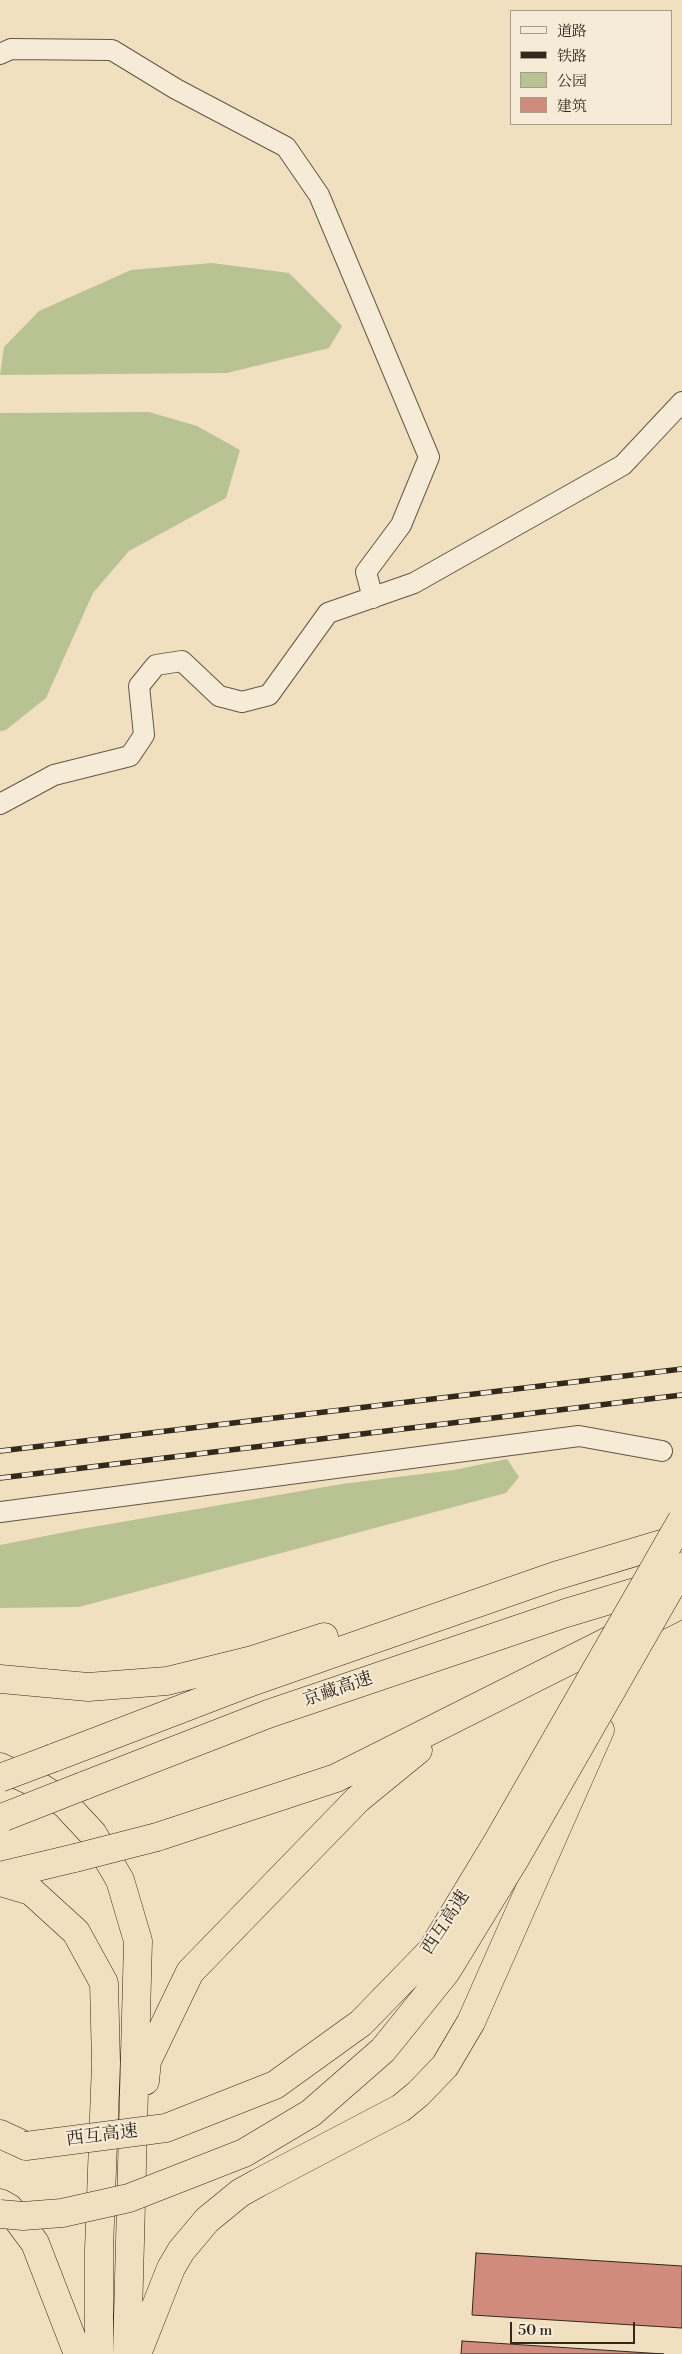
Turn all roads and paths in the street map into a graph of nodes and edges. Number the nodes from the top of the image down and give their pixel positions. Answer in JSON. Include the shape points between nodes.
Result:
{"nodes":[{"id":1,"x":0,"y":54,"type":"edge"},
{"id":2,"x":678,"y":413,"type":"edge"},
{"id":3,"x":373,"y":598,"type":"junction"},
{"id":4,"x":0,"y":804,"type":"edge"},
{"id":5,"x":662,"y":1451,"type":"dead end"},
{"id":6,"x":0,"y":1512,"type":"edge"},
{"id":7,"x":682,"y":1520,"type":"edge"},
{"id":8,"x":682,"y":1538,"type":"edge"},
{"id":9,"x":682,"y":1567,"type":"edge"},
{"id":10,"x":555,"y":1576,"type":"junction"},
{"id":11,"x":682,"y":1579,"type":"edge"},
{"id":12,"x":682,"y":1604,"type":"edge"},
{"id":13,"x":635,"y":1648,"type":"junction"},
{"id":14,"x":0,"y":1679,"type":"edge"},
{"id":15,"x":441,"y":1727,"type":"junction"},
{"id":16,"x":0,"y":1767,"type":"edge"},
{"id":17,"x":0,"y":1778,"type":"edge"},
{"id":18,"x":2,"y":1817,"type":"edge"},
{"id":19,"x":0,"y":1876,"type":"edge"},
{"id":20,"x":0,"y":1882,"type":"edge"},
{"id":21,"x":0,"y":2134,"type":"edge"},
{"id":22,"x":13,"y":2145,"type":"edge"},
{"id":23,"x":132,"y":2166,"type":"junction"},
{"id":24,"x":0,"y":2203,"type":"edge"},
{"id":25,"x":0,"y":2214,"type":"edge"},
{"id":26,"x":78,"y":2354,"type":"edge"},
{"id":27,"x":99,"y":2354,"type":"edge"},
{"id":28,"x":127,"y":2354,"type":"edge"},
{"id":29,"x":137,"y":2354,"type":"edge"}],
"edges":[{"from":1,"to":3,"type":"street","via":[[11,49],[112,50],[176,89],[286,147],[319,194],[429,457],[401,525],[366,572]]},
{"from":2,"to":3,"type":"street","via":[[623,465],[414,583]]},
{"from":3,"to":4,"type":"street","via":[[328,612],[269,695],[242,702],[219,696],[182,661],[156,665],[139,686],[144,735],[130,756],[54,775]]},
{"from":5,"to":6,"type":"street","via":[[579,1436]]},
{"from":7,"to":22,"type":"highway","name":"西互高速","bridge":true,"via":[[432,1950],[362,2023],[275,2085],[166,2128]]},
{"from":8,"to":10,"type":"highway","name":"京藏高速"},
{"from":9,"to":13,"type":"highway","bridge":true},
{"from":10,"to":14,"type":"highway","via":[[358,1626],[252,1660],[167,1681],[88,1687]]},
{"from":10,"to":17,"type":"highway","name":"京藏高速","bridge":true,"via":[[254,1681]]},
{"from":11,"to":18,"type":"highway","name":"京藏高速","bridge":true,"via":[[566,1613],[268,1714]]},
{"from":12,"to":15,"type":"highway"},
{"from":13,"to":25,"type":"highway","bridge":true,"via":[[515,1860],[446,1972],[376,2056],[311,2113],[244,2153],[130,2198],[62,2213]]},
{"from":13,"to":29,"type":"highway","bridge":true,"via":[[517,1920],[455,2052],[434,2080],[401,2108],[240,2193],[208,2220],[171,2268]]},
{"from":15,"to":19,"type":"highway","bridge":true,"via":[[336,1778],[157,1837]]},
{"from":15,"to":23,"type":"highway","via":[[408,1759],[358,1799],[190,1972],[148,2061]]},
{"from":16,"to":23,"type":"highway","via":[[29,1780],[66,1805],[93,1834],[120,1880],[138,1941]]},
{"from":20,"to":27,"type":"highway","via":[[31,1891],[76,1932],[104,1983],[106,2063],[99,2249]]},
{"from":21,"to":22,"type":"highway"},
{"from":23,"to":28,"type":"highway"},
{"from":24,"to":26,"type":"highway","via":[[9,2208],[35,2243]]}]}
